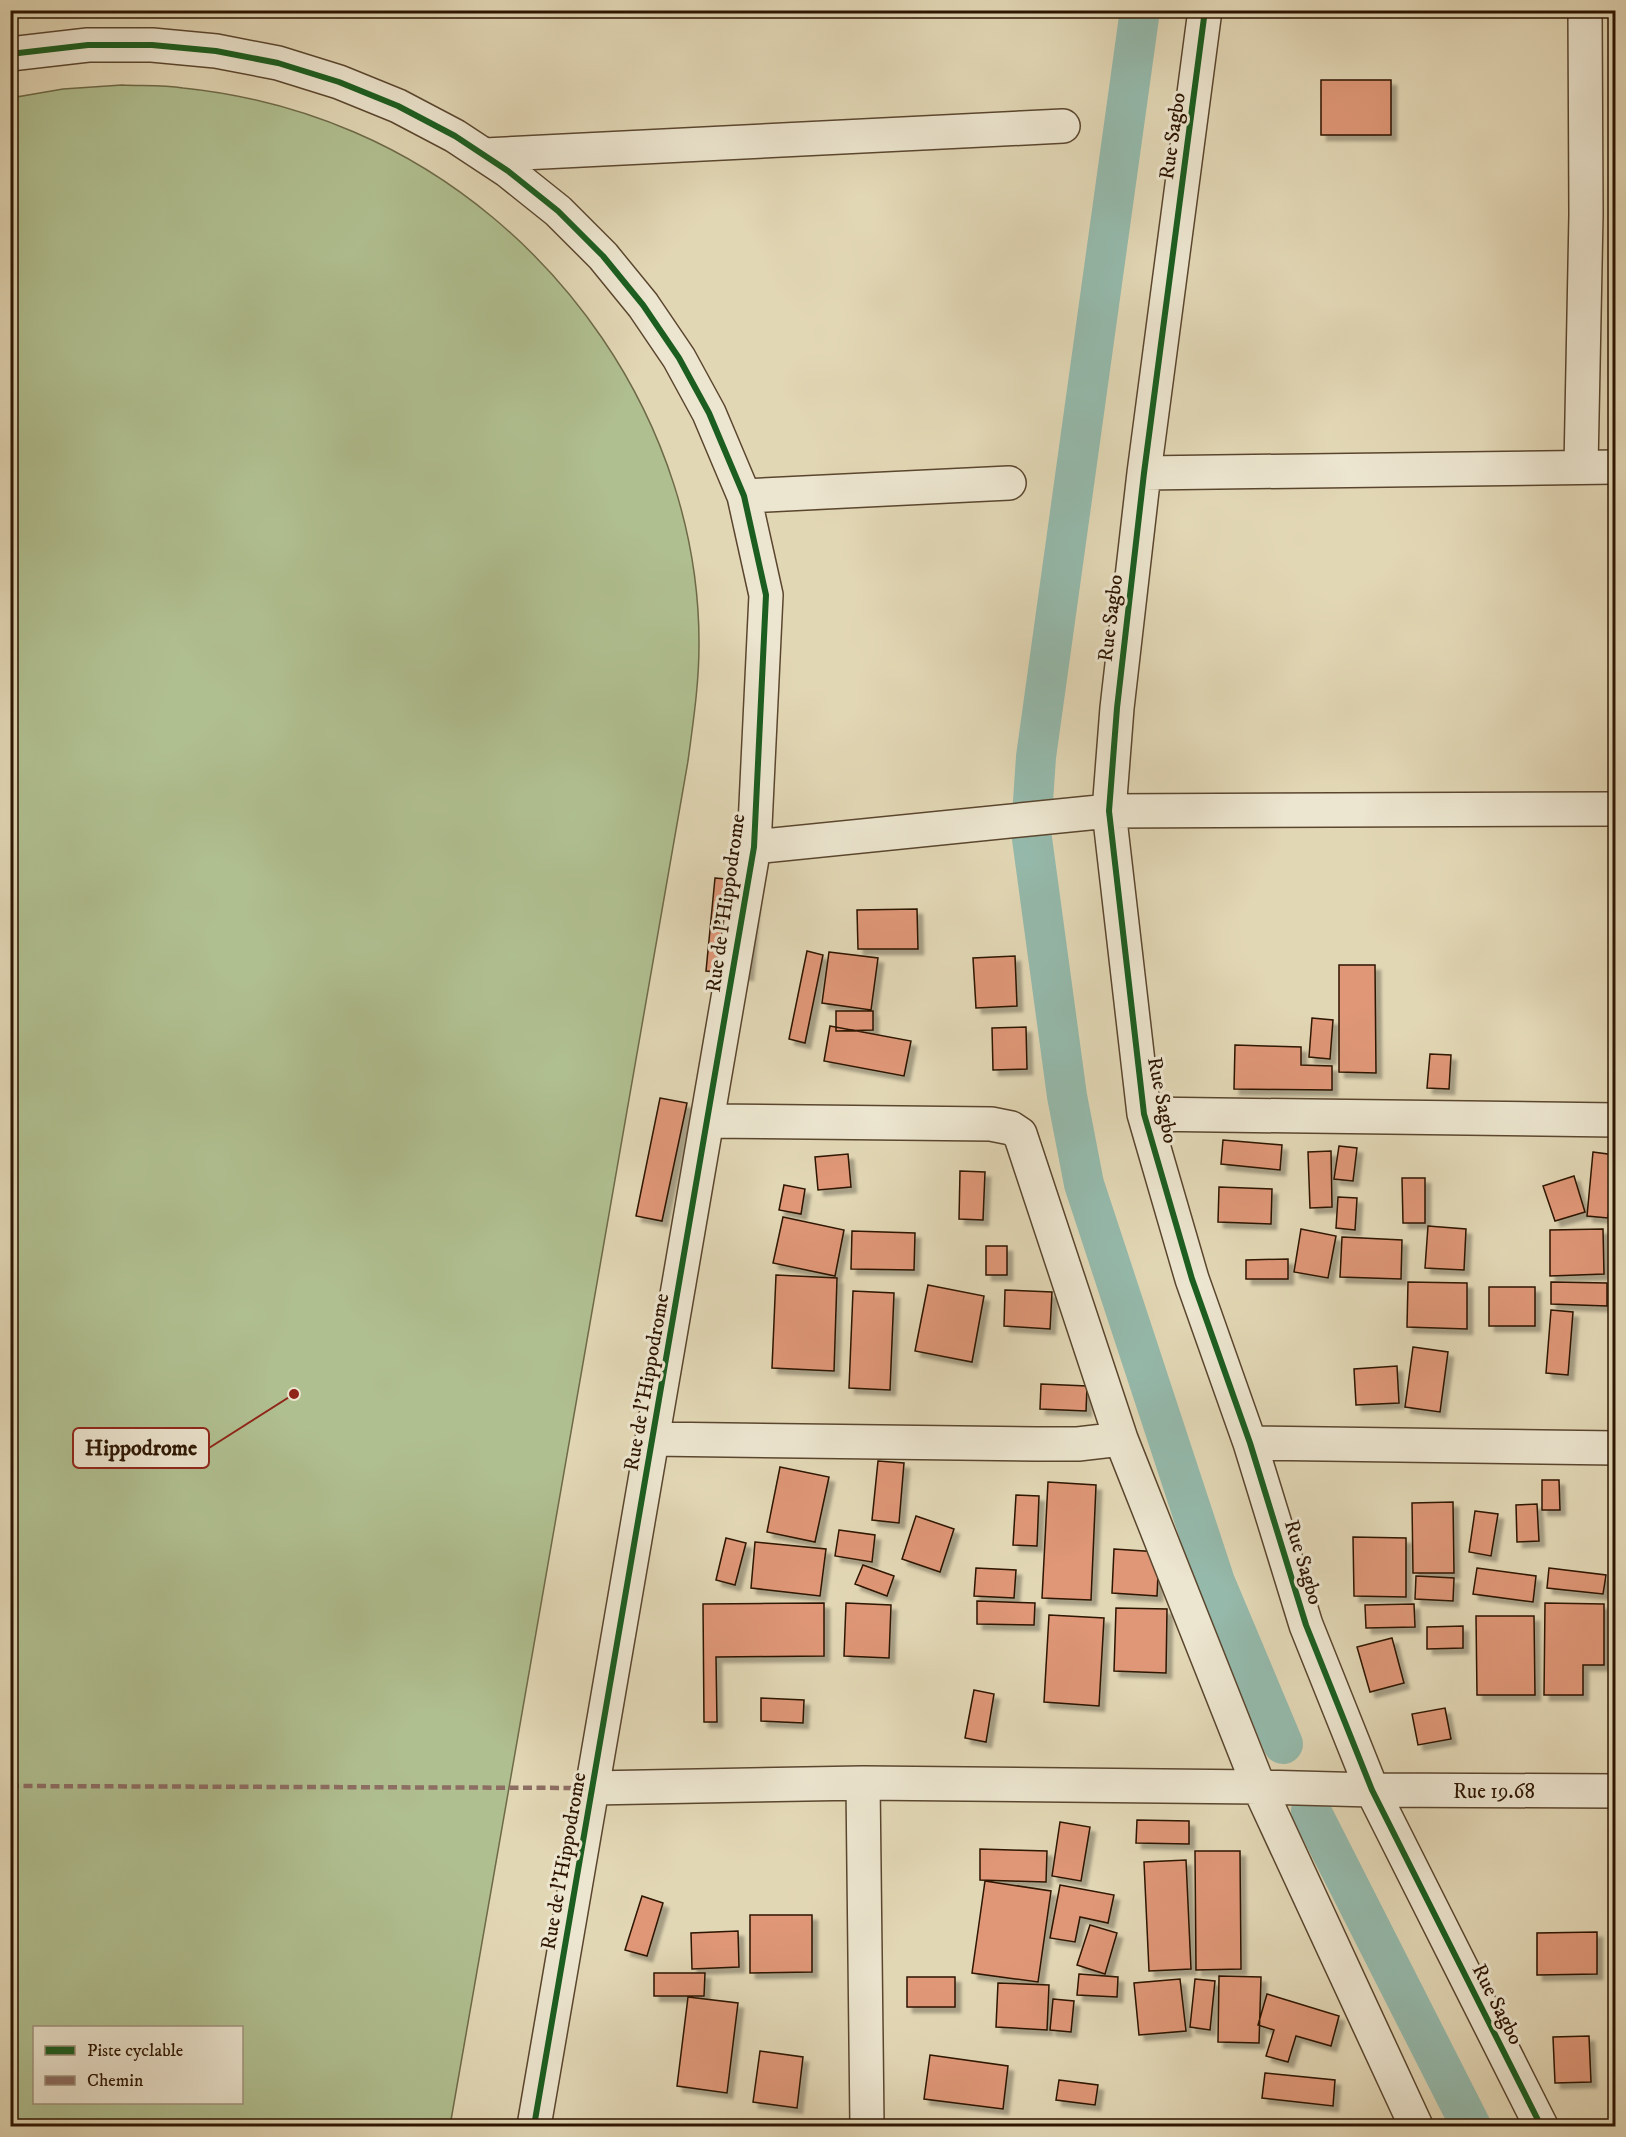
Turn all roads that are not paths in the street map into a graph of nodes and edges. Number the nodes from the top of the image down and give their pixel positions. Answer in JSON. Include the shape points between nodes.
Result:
{"nodes":[{"id":1,"x":1205,"y":10,"type":"edge"},
{"id":2,"x":1585,"y":10,"type":"edge"},
{"id":3,"x":10,"y":54,"type":"edge"},
{"id":4,"x":1063,"y":126,"type":"dead end"},
{"id":5,"x":485,"y":155,"type":"junction"},
{"id":6,"x":1581,"y":467,"type":"junction"},
{"id":7,"x":1616,"y":467,"type":"edge"},
{"id":8,"x":1144,"y":473,"type":"junction"},
{"id":9,"x":1009,"y":483,"type":"dead end"},
{"id":10,"x":744,"y":496,"type":"junction"},
{"id":11,"x":1616,"y":809,"type":"edge"},
{"id":12,"x":1108,"y":811,"type":"junction"},
{"id":13,"x":754,"y":847,"type":"junction"},
{"id":14,"x":1144,"y":1114,"type":"junction"},
{"id":15,"x":1616,"y":1120,"type":"edge"},
{"id":16,"x":707,"y":1121,"type":"junction"},
{"id":17,"x":1121,"y":1439,"type":"junction"},
{"id":18,"x":652,"y":1440,"type":"junction"},
{"id":19,"x":1250,"y":1443,"type":"junction"},
{"id":20,"x":1616,"y":1448,"type":"edge"},
{"id":21,"x":864,"y":1783,"type":"junction"},
{"id":22,"x":1259,"y":1786,"type":"junction"},
{"id":23,"x":592,"y":1788,"type":"junction"},
{"id":24,"x":1372,"y":1790,"type":"junction"},
{"id":25,"x":1616,"y":1791,"type":"edge"},
{"id":26,"x":1540,"y":2126,"type":"edge"},
{"id":27,"x":534,"y":2127,"type":"edge"},
{"id":28,"x":867,"y":2127,"type":"edge"},
{"id":29,"x":1416,"y":2127,"type":"edge"},
{"id":30,"x":1557,"y":2127,"type":"edge"}],
"edges":[{"from":1,"to":8,"type":"street","name":"Rue Sagbo"},
{"from":2,"to":6,"type":"street"},
{"from":3,"to":5,"type":"street","name":"Rue de l'Hippodrome","via":[[88,45],[152,45],[216,51],[278,63],[398,106]]},
{"from":4,"to":5,"type":"street"},
{"from":5,"to":10,"type":"street","name":"Rue de l'Hippodrome","via":[[558,211],[603,256],[643,305],[679,358],[709,413]]},
{"from":6,"to":7,"type":"street"},
{"from":6,"to":8,"type":"street"},
{"from":8,"to":12,"type":"street","name":"Rue Sagbo"},
{"from":9,"to":10,"type":"street"},
{"from":10,"to":13,"type":"street","name":"Rue de l'Hippodrome","via":[[766,595]]},
{"from":11,"to":12,"type":"street"},
{"from":12,"to":13,"type":"street"},
{"from":12,"to":14,"type":"street","name":"Rue Sagbo"},
{"from":13,"to":16,"type":"street","name":"Rue de l'Hippodrome"},
{"from":14,"to":15,"type":"street"},
{"from":14,"to":19,"type":"street","name":"Rue Sagbo","via":[[1192,1279]]},
{"from":16,"to":17,"type":"street","via":[[991,1124],[1020,1134]]},
{"from":16,"to":18,"type":"street","name":"Rue de l'Hippodrome"},
{"from":17,"to":18,"type":"street","via":[[1078,1444]]},
{"from":17,"to":22,"type":"street"},
{"from":18,"to":23,"type":"street","name":"Rue de l'Hippodrome"},
{"from":19,"to":20,"type":"street"},
{"from":19,"to":24,"type":"street","name":"Rue Sagbo","via":[[1306,1625]]},
{"from":21,"to":22,"type":"street","name":"Rue 19.68"},
{"from":21,"to":23,"type":"street","name":"Rue 19.68"},
{"from":21,"to":28,"type":"street"},
{"from":22,"to":24,"type":"street","name":"Rue 19.68"},
{"from":22,"to":29,"type":"street"},
{"from":23,"to":27,"type":"street","name":"Rue de l'Hippodrome"},
{"from":24,"to":25,"type":"street","name":"Rue 19.68"},
{"from":24,"to":26,"type":"street","name":"Rue Sagbo"},
{"from":26,"to":30,"type":"street"}]}
